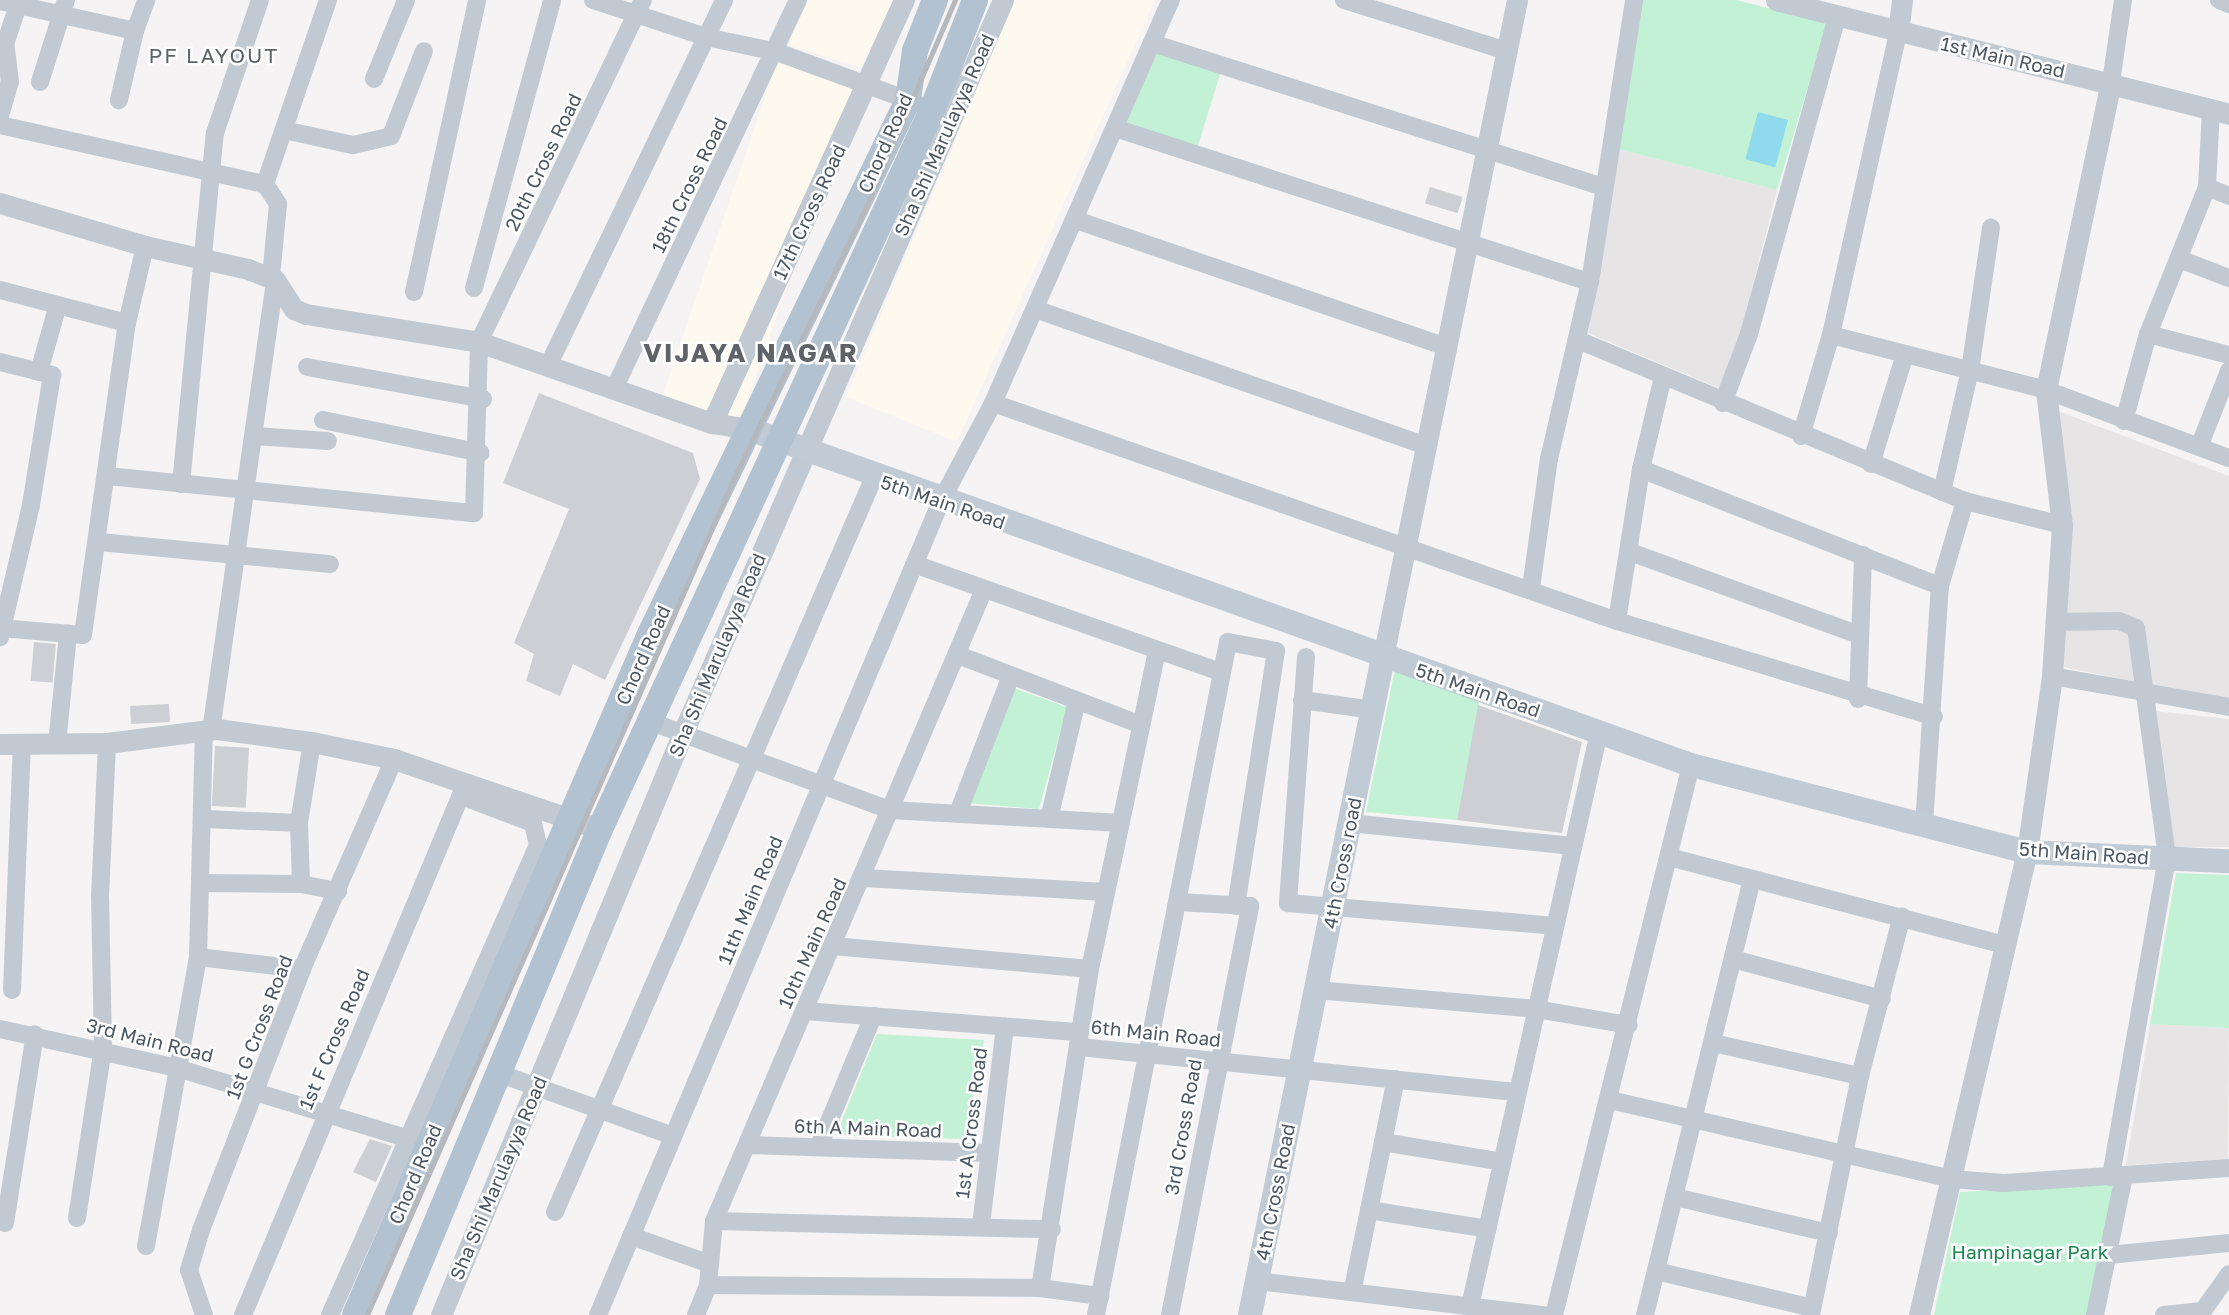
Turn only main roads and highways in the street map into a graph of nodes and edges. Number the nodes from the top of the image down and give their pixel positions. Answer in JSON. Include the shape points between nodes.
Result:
{"nodes":[{"id":1,"x":936,"y":0,"type":"edge"},
{"id":2,"x":975,"y":0,"type":"edge"},
{"id":3,"x":920,"y":105,"type":"junction"},
{"id":4,"x":749,"y":429,"type":"junction"},
{"id":5,"x":792,"y":447,"type":"junction"},
{"id":6,"x":1383,"y":657,"type":"junction"},
{"id":7,"x":2229,"y":861,"type":"edge"},
{"id":8,"x":1300,"y":1069,"type":"joint"},
{"id":9,"x":355,"y":1315,"type":"edge"},
{"id":10,"x":398,"y":1315,"type":"edge"},
{"id":11,"x":1250,"y":1315,"type":"edge"}],
"edges":[{"from":1,"to":3,"type":"main road","name":"Chord Road","via":[[915,51]]},
{"from":2,"to":3,"type":"main road","name":"Chord Road"},
{"from":3,"to":4,"type":"main road","name":"Chord Road"},
{"from":3,"to":5,"type":"main road","name":"Chord Road"},
{"from":4,"to":5,"type":"main road","name":"5th Main Road"},
{"from":4,"to":9,"type":"main road","name":"Chord Road","via":[[650,634]]},
{"from":5,"to":6,"type":"main road","name":"5th Main Road"},
{"from":5,"to":10,"type":"main road","name":"Chord Road","via":[[649,721]]},
{"from":6,"to":7,"type":"main road","name":"5th Main Road","via":[[1691,765],[2027,852]]},
{"from":6,"to":8,"type":"main road","name":"4th Cross road"},
{"from":8,"to":11,"type":"main road","name":"4th Cross Road"}]}
